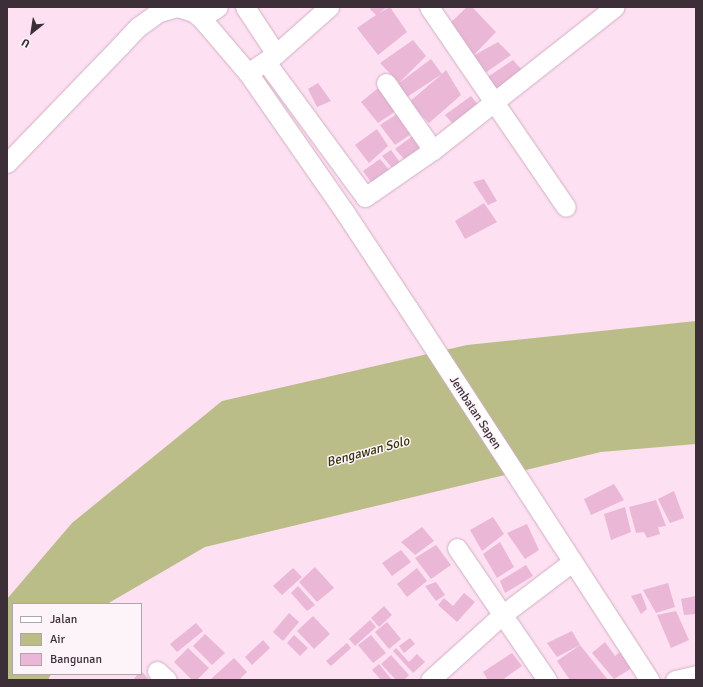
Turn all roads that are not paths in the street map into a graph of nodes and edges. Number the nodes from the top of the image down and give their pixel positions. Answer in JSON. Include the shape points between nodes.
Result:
{"nodes":[{"id":1,"x":218,"y":7,"type":"edge"},
{"id":2,"x":245,"y":7,"type":"edge"},
{"id":3,"x":328,"y":7,"type":"edge"},
{"id":4,"x":429,"y":7,"type":"edge"},
{"id":5,"x":616,"y":7,"type":"edge"},
{"id":6,"x":201,"y":18,"type":"junction"},
{"id":7,"x":271,"y":58,"type":"junction"},
{"id":8,"x":248,"y":73,"type":"junction"},
{"id":9,"x":386,"y":83,"type":"dead end"},
{"id":10,"x":494,"y":103,"type":"junction"},
{"id":11,"x":432,"y":150,"type":"junction"},
{"id":12,"x":7,"y":163,"type":"edge"},
{"id":13,"x":366,"y":197,"type":"junction"},
{"id":14,"x":566,"y":207,"type":"dead end"},
{"id":15,"x":344,"y":211,"type":"junction"},
{"id":16,"x":457,"y":548,"type":"dead end"},
{"id":17,"x":572,"y":562,"type":"junction"},
{"id":18,"x":502,"y":615,"type":"junction"},
{"id":19,"x":696,"y":675,"type":"edge"},
{"id":20,"x":430,"y":680,"type":"edge"},
{"id":21,"x":546,"y":680,"type":"edge"},
{"id":22,"x":650,"y":680,"type":"edge"},
{"id":23,"x":675,"y":680,"type":"edge"}],
"edges":[{"from":1,"to":6,"type":"street"},
{"from":2,"to":7,"type":"street"},
{"from":3,"to":7,"type":"street"},
{"from":4,"to":10,"type":"street"},
{"from":5,"to":10,"type":"street"},
{"from":6,"to":8,"type":"street","name":"Jembatan Sapen"},
{"from":6,"to":12,"type":"street","name":"Jembatan Sapen","via":[[188,9],[177,7],[159,12],[147,20]]},
{"from":7,"to":8,"type":"street"},
{"from":7,"to":13,"type":"street"},
{"from":8,"to":15,"type":"street","name":"Jembatan Sapen"},
{"from":9,"to":11,"type":"street"},
{"from":10,"to":11,"type":"street"},
{"from":10,"to":14,"type":"street"},
{"from":11,"to":13,"type":"street"},
{"from":13,"to":15,"type":"street"},
{"from":15,"to":17,"type":"street","name":"Jembatan Sapen"},
{"from":16,"to":18,"type":"street"},
{"from":17,"to":18,"type":"street"},
{"from":17,"to":22,"type":"street","name":"Jembatan Sapen"},
{"from":18,"to":20,"type":"street"},
{"from":18,"to":21,"type":"street"},
{"from":19,"to":23,"type":"street"}]}
